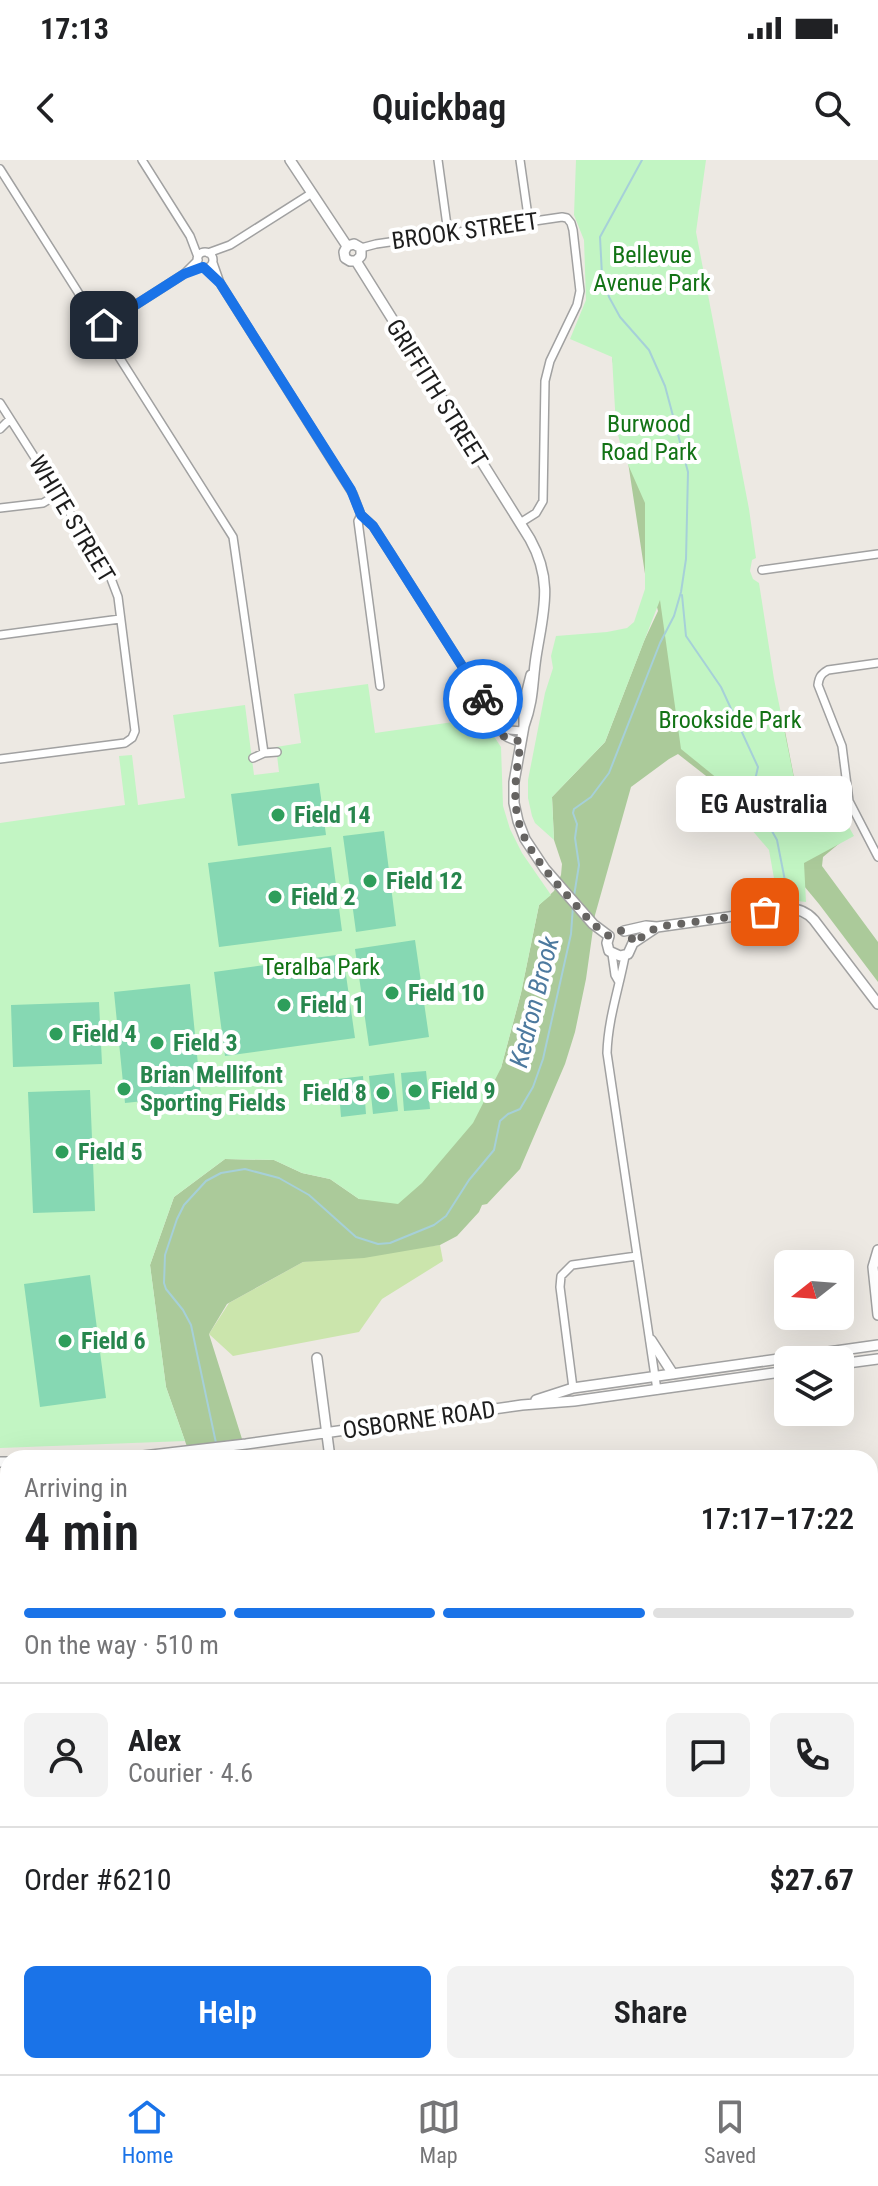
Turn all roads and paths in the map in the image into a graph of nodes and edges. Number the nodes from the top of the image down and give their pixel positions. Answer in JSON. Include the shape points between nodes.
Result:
{"nodes":[{"id":1,"x":142,"y":160,"type":"edge"},
{"id":2,"x":290,"y":160,"type":"edge"},
{"id":3,"x":438,"y":160,"type":"edge"},
{"id":4,"x":520,"y":160,"type":"edge"},
{"id":5,"x":0,"y":169,"type":"edge"},
{"id":6,"x":312,"y":193,"type":"junction"},
{"id":7,"x":529,"y":223,"type":"junction"},
{"id":8,"x":448,"y":233,"type":"junction"},
{"id":9,"x":347,"y":246,"type":"junction"},
{"id":10,"x":361,"y":248,"type":"junction"},
{"id":11,"x":206,"y":260,"type":"junction"},
{"id":12,"x":356,"y":261,"type":"junction"},
{"id":13,"x":101,"y":327,"type":"junction"},
{"id":14,"x":0,"y":403,"type":"edge"},
{"id":15,"x":10,"y":419,"type":"junction"},
{"id":16,"x":0,"y":429,"type":"edge"},
{"id":17,"x":58,"y":494,"type":"junction"},
{"id":18,"x":0,"y":508,"type":"edge"},
{"id":19,"x":361,"y":515,"type":"junction"},
{"id":20,"x":520,"y":523,"type":"junction"},
{"id":21,"x":878,"y":554,"type":"edge"},
{"id":22,"x":762,"y":570,"type":"dead end"},
{"id":23,"x":120,"y":619,"type":"junction"},
{"id":24,"x":0,"y":635,"type":"edge"},
{"id":25,"x":878,"y":663,"type":"edge"},
{"id":26,"x":380,"y":686,"type":"dead end"},
{"id":27,"x":497,"y":721,"type":"junction"},
{"id":28,"x":523,"y":728,"type":"junction"},
{"id":29,"x":521,"y":742,"type":"junction"},
{"id":30,"x":277,"y":752,"type":"dead end"},
{"id":31,"x":264,"y":753,"type":"junction"},
{"id":32,"x":253,"y":758,"type":"dead end"},
{"id":33,"x":0,"y":759,"type":"edge"},
{"id":34,"x":878,"y":857,"type":"edge"},
{"id":35,"x":657,"y":927,"type":"junction"},
{"id":36,"x":624,"y":931,"type":"junction"},
{"id":37,"x":609,"y":936,"type":"junction"},
{"id":38,"x":633,"y":943,"type":"junction"},
{"id":39,"x":612,"y":954,"type":"junction"},
{"id":40,"x":625,"y":956,"type":"junction"},
{"id":41,"x":619,"y":982,"type":"junction"},
{"id":42,"x":878,"y":1004,"type":"edge"},
{"id":43,"x":878,"y":1250,"type":"edge"},
{"id":44,"x":637,"y":1256,"type":"junction"},
{"id":45,"x":878,"y":1315,"type":"edge"},
{"id":46,"x":651,"y":1340,"type":"junction"},
{"id":47,"x":878,"y":1345,"type":"edge"},
{"id":48,"x":317,"y":1358,"type":"dead end"},
{"id":49,"x":878,"y":1359,"type":"edge"},
{"id":50,"x":854,"y":1362,"type":"edge"},
{"id":51,"x":774,"y":1373,"type":"edge"},
{"id":52,"x":673,"y":1374,"type":"junction"},
{"id":53,"x":655,"y":1376,"type":"junction"},
{"id":54,"x":573,"y":1388,"type":"junction"},
{"id":55,"x":657,"y":1390,"type":"junction"},
{"id":56,"x":522,"y":1405,"type":"junction"},
{"id":57,"x":327,"y":1433,"type":"junction"},
{"id":58,"x":203,"y":1450,"type":"edge"},
{"id":59,"x":329,"y":1450,"type":"edge"}],
"edges":[{"from":1,"to":11,"type":"street"},
{"from":2,"to":6,"type":"street"},
{"from":3,"to":8,"type":"street"},
{"from":4,"to":7,"type":"street"},
{"from":5,"to":13,"type":"street"},
{"from":6,"to":9,"type":"street"},
{"from":6,"to":11,"type":"street"},
{"from":7,"to":8,"type":"street","name":"BROOK STREET"},
{"from":7,"to":20,"type":"street","name":"BROOK STREET","via":[[570,220],[579,297],[545,381],[543,501]]},
{"from":8,"to":10,"type":"street","name":"BROOK STREET"},
{"from":9,"to":10,"type":"street"},
{"from":9,"to":12,"type":"street","via":[[345,258]]},
{"from":10,"to":12,"type":"street"},
{"from":11,"to":13,"type":"street"},
{"from":11,"to":19,"type":"street","via":[[351,490]]},
{"from":12,"to":20,"type":"street","name":"GRIFFITH STREET"},
{"from":13,"to":31,"type":"street","via":[[233,537]]},
{"from":14,"to":15,"type":"street","name":"WHITE STREET"},
{"from":15,"to":16,"type":"street"},
{"from":15,"to":17,"type":"street","name":"WHITE STREET"},
{"from":17,"to":18,"type":"street","via":[[45,502]]},
{"from":17,"to":23,"type":"street","name":"WHITE STREET","via":[[110,576]]},
{"from":19,"to":26,"type":"street"},
{"from":19,"to":27,"type":"street"},
{"from":20,"to":28,"type":"street","name":"GRIFFITH STREET","via":[[545,579]]},
{"from":21,"to":22,"type":"street"},
{"from":23,"to":24,"type":"street"},
{"from":23,"to":33,"type":"street","name":"WHITE STREET","via":[[135,727],[132,738]]},
{"from":25,"to":34,"type":"street","via":[[828,670],[818,679],[842,746],[849,801]]},
{"from":27,"to":28,"type":"street","via":[[509,730]]},
{"from":27,"to":29,"type":"street","via":[[503,736]]},
{"from":28,"to":29,"type":"street","name":"GRIFFITH STREET"},
{"from":29,"to":37,"type":"street","name":"GRIFFITH STREET","via":[[514,782],[525,839],[551,877]]},
{"from":30,"to":31,"type":"street"},
{"from":31,"to":32,"type":"street"},
{"from":35,"to":36,"type":"street"},
{"from":35,"to":38,"type":"street"},
{"from":35,"to":42,"type":"street","via":[[798,910],[814,920]]},
{"from":36,"to":37,"type":"street"},
{"from":36,"to":38,"type":"street"},
{"from":37,"to":39,"type":"street"},
{"from":38,"to":40,"type":"street"},
{"from":39,"to":40,"type":"street"},
{"from":39,"to":41,"type":"street"},
{"from":40,"to":41,"type":"street"},
{"from":41,"to":44,"type":"street","via":[[607,1053]]},
{"from":43,"to":45,"type":"street","via":[[873,1267]]},
{"from":44,"to":46,"type":"street"},
{"from":44,"to":54,"type":"street","via":[[572,1265],[561,1276]]},
{"from":46,"to":52,"type":"street"},
{"from":46,"to":53,"type":"street"},
{"from":47,"to":52,"type":"street","name":"OSBORNE ROAD"},
{"from":48,"to":57,"type":"street"},
{"from":49,"to":50,"type":"street"},
{"from":51,"to":55,"type":"street","name":"OSBORNE ROAD"},
{"from":52,"to":53,"type":"street","name":"OSBORNE ROAD"},
{"from":53,"to":54,"type":"street","name":"OSBORNE ROAD"},
{"from":53,"to":55,"type":"street"},
{"from":54,"to":56,"type":"street","name":"OSBORNE ROAD"},
{"from":55,"to":56,"type":"street","name":"OSBORNE ROAD"},
{"from":56,"to":57,"type":"street","name":"OSBORNE ROAD"},
{"from":57,"to":58,"type":"street","name":"OSBORNE ROAD"},
{"from":57,"to":59,"type":"street"}]}
